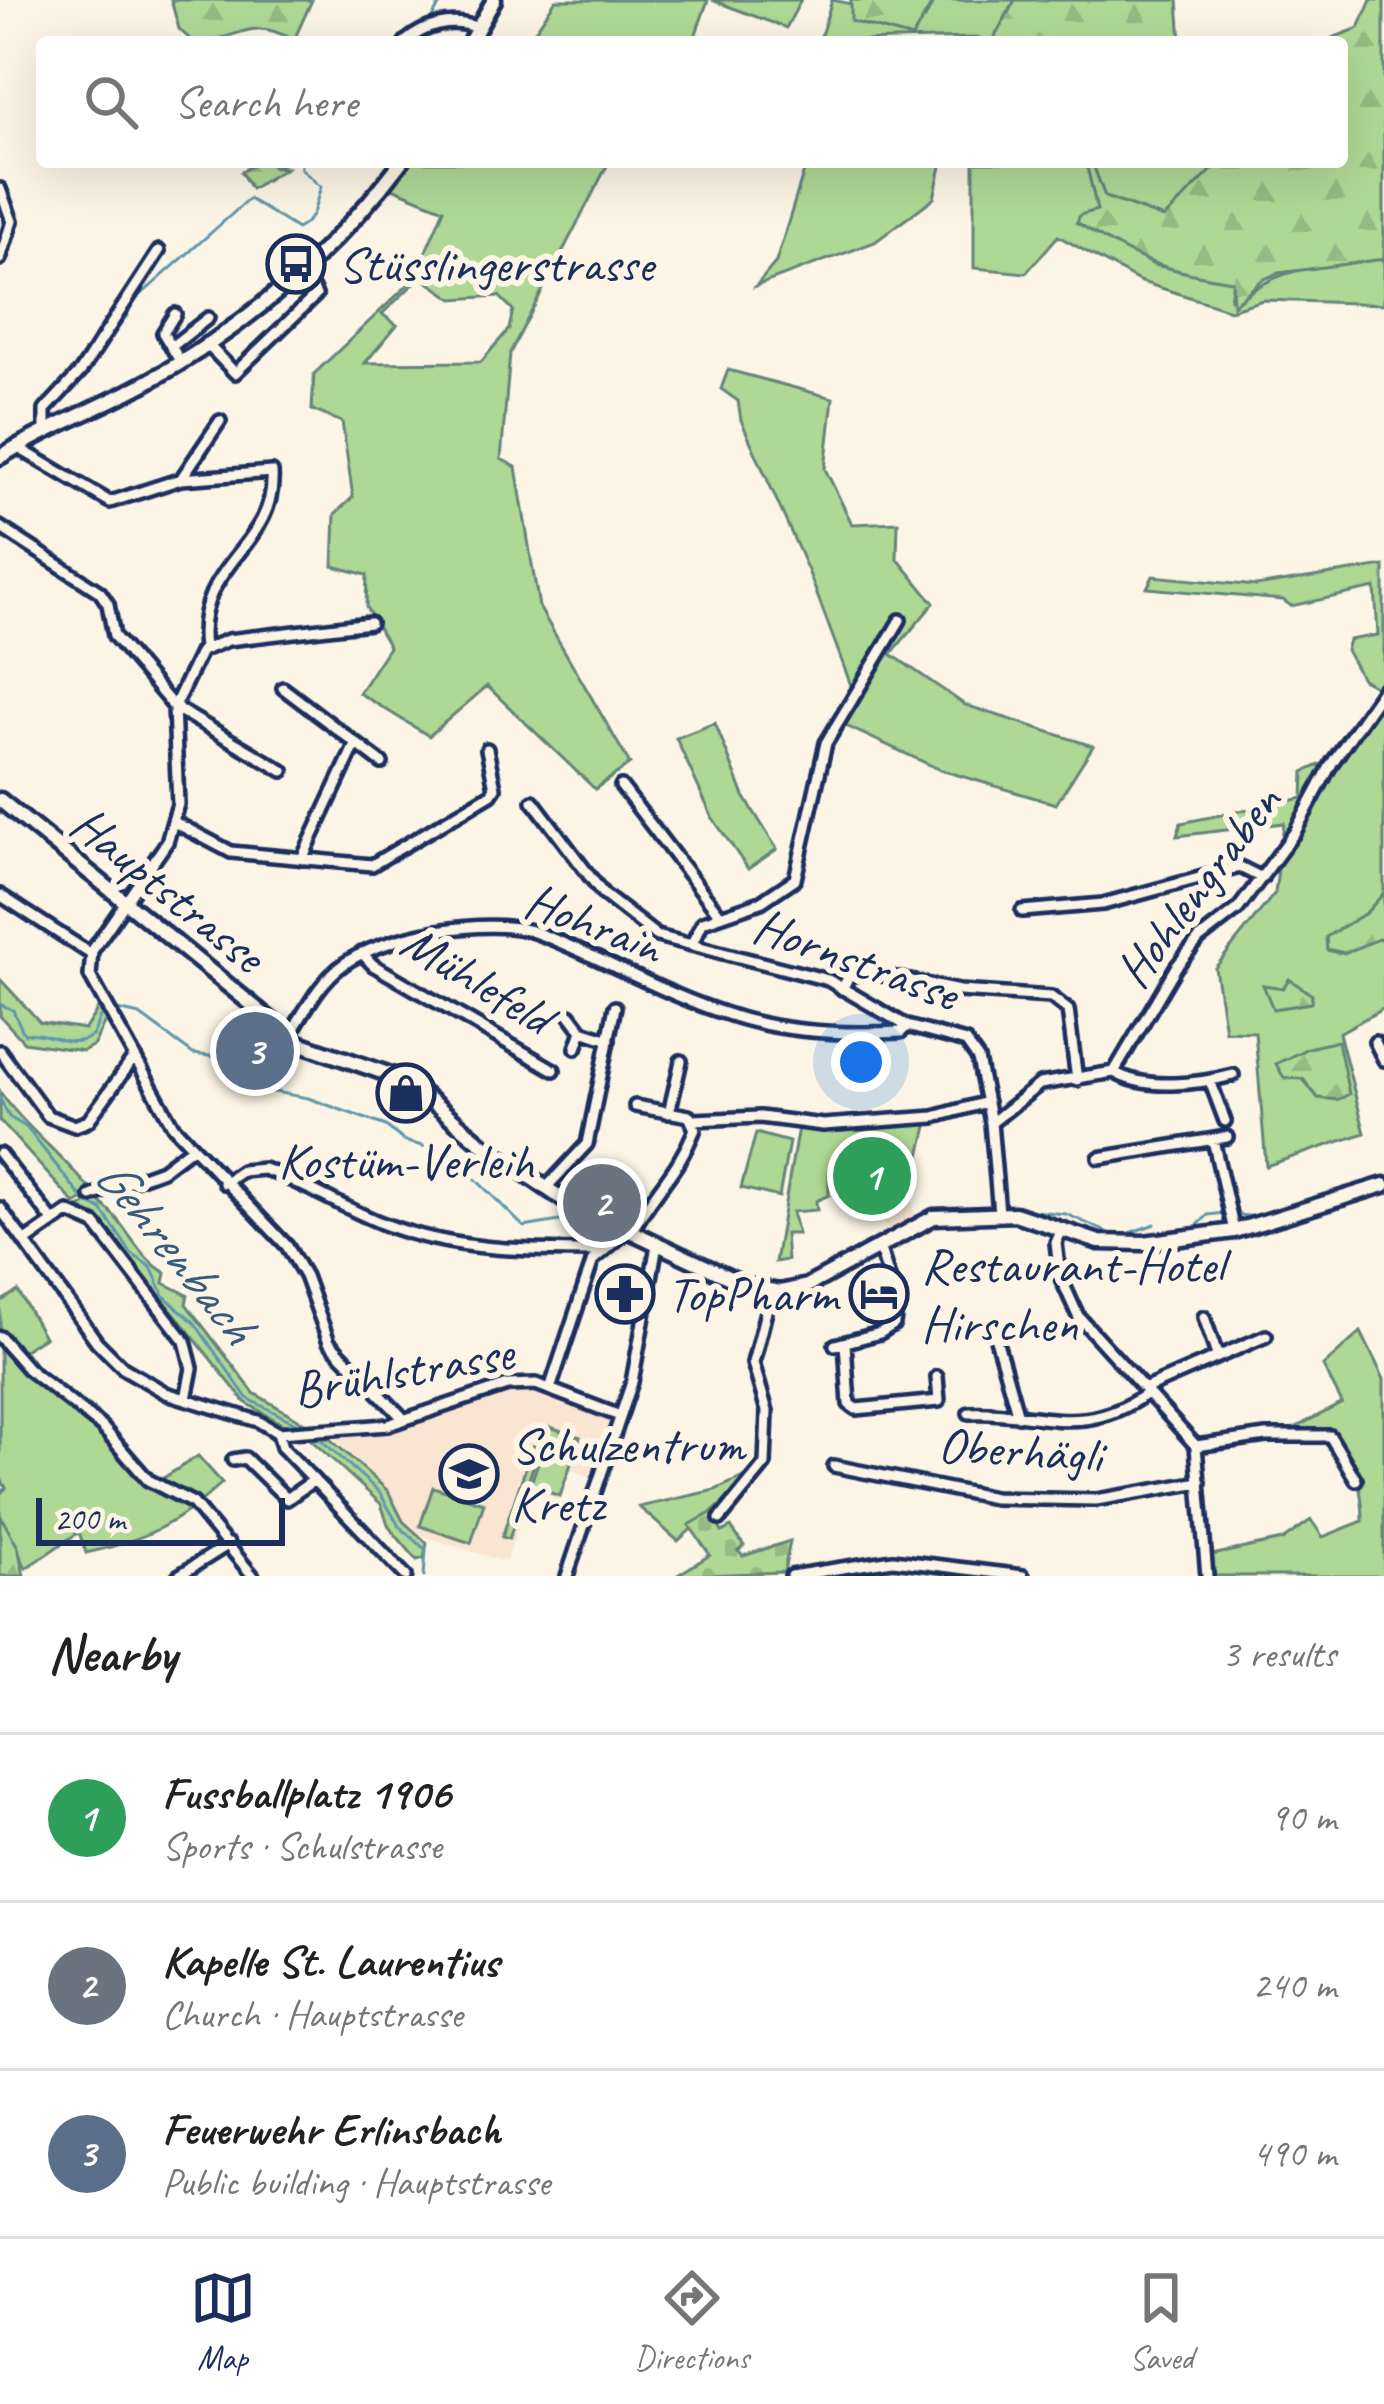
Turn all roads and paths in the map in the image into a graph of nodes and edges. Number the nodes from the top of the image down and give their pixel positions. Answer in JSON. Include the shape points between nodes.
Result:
{"nodes":[{"id":1,"x":494,"y":0,"type":"edge"},
{"id":2,"x":478,"y":28,"type":"junction"},
{"id":3,"x":412,"y":36,"type":"edge"},
{"id":4,"x":473,"y":36,"type":"edge"},
{"id":5,"x":396,"y":168,"type":"edge"},
{"id":6,"x":0,"y":190,"type":"edge"},
{"id":7,"x":159,"y":251,"type":"dead end"},
{"id":8,"x":0,"y":260,"type":"edge"},
{"id":9,"x":303,"y":270,"type":"junction"},
{"id":10,"x":175,"y":314,"type":"dead end"},
{"id":11,"x":208,"y":319,"type":"dead end"},
{"id":12,"x":206,"y":343,"type":"junction"},
{"id":13,"x":171,"y":347,"type":"junction"},
{"id":14,"x":180,"y":361,"type":"junction"},
{"id":15,"x":220,"y":421,"type":"dead end"},
{"id":16,"x":45,"y":433,"type":"junction"},
{"id":17,"x":17,"y":447,"type":"junction"},
{"id":18,"x":0,"y":457,"type":"edge"},
{"id":19,"x":181,"y":479,"type":"junction"},
{"id":20,"x":0,"y":527,"type":"edge"},
{"id":21,"x":900,"y":620,"type":"dead end"},
{"id":22,"x":370,"y":623,"type":"dead end"},
{"id":23,"x":204,"y":648,"type":"junction"},
{"id":24,"x":283,"y":688,"type":"dead end"},
{"id":25,"x":1384,"y":688,"type":"edge"},
{"id":26,"x":174,"y":707,"type":"junction"},
{"id":27,"x":356,"y":743,"type":"junction"},
{"id":28,"x":488,"y":749,"type":"dead end"},
{"id":29,"x":382,"y":763,"type":"dead end"},
{"id":30,"x":283,"y":771,"type":"dead end"},
{"id":31,"x":621,"y":786,"type":"dead end"},
{"id":32,"x":0,"y":800,"type":"edge"},
{"id":33,"x":532,"y":801,"type":"dead end"},
{"id":34,"x":176,"y":823,"type":"junction"},
{"id":35,"x":302,"y":859,"type":"junction"},
{"id":36,"x":1262,"y":878,"type":"junction"},
{"id":37,"x":0,"y":895,"type":"edge"},
{"id":38,"x":126,"y":900,"type":"junction"},
{"id":39,"x":1022,"y":911,"type":"dead end"},
{"id":40,"x":720,"y":915,"type":"junction"},
{"id":41,"x":691,"y":945,"type":"junction"},
{"id":42,"x":362,"y":953,"type":"junction"},
{"id":43,"x":91,"y":954,"type":"junction"},
{"id":44,"x":842,"y":989,"type":"junction"},
{"id":45,"x":615,"y":1007,"type":"dead end"},
{"id":46,"x":570,"y":1016,"type":"dead end"},
{"id":47,"x":907,"y":1026,"type":"junction"},
{"id":48,"x":582,"y":1031,"type":"junction"},
{"id":49,"x":289,"y":1036,"type":"junction"},
{"id":50,"x":609,"y":1040,"type":"junction"},
{"id":51,"x":1376,"y":1042,"type":"dead end"},
{"id":52,"x":575,"y":1048,"type":"dead end"},
{"id":53,"x":0,"y":1051,"type":"edge"},
{"id":54,"x":133,"y":1059,"type":"junction"},
{"id":55,"x":1384,"y":1060,"type":"edge"},
{"id":56,"x":681,"y":1061,"type":"dead end"},
{"id":57,"x":554,"y":1070,"type":"dead end"},
{"id":58,"x":1114,"y":1072,"type":"junction"},
{"id":59,"x":1233,"y":1075,"type":"dead end"},
{"id":60,"x":1076,"y":1080,"type":"junction"},
{"id":61,"x":1210,"y":1082,"type":"junction"},
{"id":62,"x":987,"y":1102,"type":"junction"},
{"id":63,"x":635,"y":1106,"type":"dead end"},
{"id":64,"x":669,"y":1113,"type":"junction"},
{"id":65,"x":694,"y":1120,"type":"junction"},
{"id":66,"x":1225,"y":1121,"type":"dead end"},
{"id":67,"x":992,"y":1123,"type":"junction"},
{"id":68,"x":1227,"y":1137,"type":"dead end"},
{"id":69,"x":1213,"y":1140,"type":"junction"},
{"id":70,"x":191,"y":1148,"type":"junction"},
{"id":71,"x":0,"y":1154,"type":"edge"},
{"id":72,"x":1099,"y":1159,"type":"dead end"},
{"id":73,"x":224,"y":1183,"type":"junction"},
{"id":74,"x":1384,"y":1185,"type":"edge"},
{"id":75,"x":545,"y":1189,"type":"junction"},
{"id":76,"x":91,"y":1196,"type":"dead end"},
{"id":77,"x":0,"y":1208,"type":"edge"},
{"id":78,"x":999,"y":1213,"type":"junction"},
{"id":79,"x":53,"y":1221,"type":"junction"},
{"id":80,"x":1061,"y":1231,"type":"junction"},
{"id":81,"x":1234,"y":1231,"type":"junction"},
{"id":82,"x":629,"y":1232,"type":"junction"},
{"id":83,"x":26,"y":1241,"type":"junction"},
{"id":84,"x":657,"y":1245,"type":"junction"},
{"id":85,"x":880,"y":1249,"type":"junction"},
{"id":86,"x":598,"y":1251,"type":"junction"},
{"id":87,"x":771,"y":1292,"type":"junction"},
{"id":88,"x":1204,"y":1317,"type":"dead end"},
{"id":89,"x":994,"y":1332,"type":"dead end"},
{"id":90,"x":0,"y":1336,"type":"edge"},
{"id":91,"x":1266,"y":1336,"type":"dead end"},
{"id":92,"x":1217,"y":1355,"type":"junction"},
{"id":93,"x":937,"y":1376,"type":"dead end"},
{"id":94,"x":550,"y":1389,"type":"junction"},
{"id":95,"x":1145,"y":1391,"type":"junction"},
{"id":96,"x":186,"y":1399,"type":"junction"},
{"id":97,"x":969,"y":1413,"type":"dead end"},
{"id":98,"x":401,"y":1416,"type":"junction"},
{"id":99,"x":620,"y":1416,"type":"junction"},
{"id":100,"x":1018,"y":1416,"type":"junction"},
{"id":101,"x":278,"y":1433,"type":"junction"},
{"id":102,"x":1196,"y":1446,"type":"junction"},
{"id":103,"x":232,"y":1460,"type":"dead end"},
{"id":104,"x":834,"y":1466,"type":"dead end"},
{"id":105,"x":314,"y":1480,"type":"junction"},
{"id":106,"x":1356,"y":1480,"type":"dead end"},
{"id":107,"x":1200,"y":1482,"type":"junction"},
{"id":108,"x":720,"y":1519,"type":"dead end"},
{"id":109,"x":229,"y":1544,"type":"junction"},
{"id":110,"x":1013,"y":1575,"type":"edge"},
{"id":111,"x":178,"y":1576,"type":"edge"},
{"id":112,"x":253,"y":1576,"type":"edge"},
{"id":113,"x":406,"y":1576,"type":"edge"},
{"id":114,"x":567,"y":1576,"type":"edge"},
{"id":115,"x":791,"y":1576,"type":"edge"},
{"id":116,"x":1023,"y":1576,"type":"edge"},
{"id":117,"x":1208,"y":1576,"type":"edge"}],
"edges":[{"from":1,"to":2,"type":"main road"},
{"from":2,"to":3,"type":"street","via":[[448,24]]},
{"from":2,"to":4,"type":"main road"},
{"from":5,"to":9,"type":"main road"},
{"from":6,"to":8,"type":"street","via":[[12,221]]},
{"from":7,"to":16,"type":"street","via":[[81,371],[44,410]]},
{"from":9,"to":12,"type":"main road"},
{"from":9,"to":12,"type":"street","via":[[316,296],[235,373]]},
{"from":10,"to":13,"type":"street","via":[[163,333]]},
{"from":11,"to":13,"type":"street"},
{"from":12,"to":14,"type":"main road"},
{"from":13,"to":14,"type":"street"},
{"from":14,"to":16,"type":"main road"},
{"from":15,"to":19,"type":"street"},
{"from":16,"to":17,"type":"main road"},
{"from":17,"to":18,"type":"main road"},
{"from":17,"to":19,"type":"street","via":[[106,501]]},
{"from":19,"to":23,"type":"street","via":[[272,472],[261,524],[212,586]]},
{"from":20,"to":26,"type":"street","via":[[100,592],[114,636]]},
{"from":21,"to":40,"type":"street","via":[[826,743],[795,879],[761,902]]},
{"from":22,"to":23,"type":"street"},
{"from":23,"to":26,"type":"street"},
{"from":24,"to":27,"type":"street"},
{"from":25,"to":36,"type":"street","name":"Hohlengraben"},
{"from":26,"to":30,"type":"street"},
{"from":26,"to":34,"type":"street"},
{"from":27,"to":29,"type":"street"},
{"from":27,"to":35,"type":"street"},
{"from":28,"to":35,"type":"street","via":[[491,794],[383,860]]},
{"from":31,"to":40,"type":"street"},
{"from":32,"to":38,"type":"main road","name":"Hauptstrasse"},
{"from":33,"to":41,"type":"street","name":"Hornstrasse","via":[[603,894],[657,936]]},
{"from":34,"to":35,"type":"street","via":[[226,850]]},
{"from":34,"to":38,"type":"street"},
{"from":36,"to":39,"type":"street","via":[[1240,867],[1103,904]]},
{"from":36,"to":58,"type":"street","name":"Hohlengraben","via":[[1176,967]]},
{"from":37,"to":43,"type":"street"},
{"from":38,"to":43,"type":"street"},
{"from":38,"to":49,"type":"main road","name":"Hauptstrasse"},
{"from":40,"to":41,"type":"street","via":[[703,922]]},
{"from":41,"to":44,"type":"street","name":"Hornstrasse"},
{"from":42,"to":47,"type":"street","name":"Hohrain","via":[[506,926],[731,1016],[861,1034]]},
{"from":42,"to":49,"type":"street","name":"Hohrain","via":[[328,977]]},
{"from":42,"to":57,"type":"street","name":"Mühlefeld"},
{"from":43,"to":54,"type":"street","via":[[94,986]]},
{"from":44,"to":47,"type":"street","name":"Hornstrasse"},
{"from":44,"to":60,"type":"street","via":[[856,971],[959,991],[1051,997],[1068,1010]]},
{"from":45,"to":50,"type":"street"},
{"from":46,"to":48,"type":"street"},
{"from":47,"to":62,"type":"street","name":"Hornstrasse","via":[[966,1042]]},
{"from":48,"to":50,"type":"street"},
{"from":48,"to":52,"type":"street"},
{"from":49,"to":75,"type":"main road","name":"Hauptstrasse","via":[[419,1087]]},
{"from":50,"to":75,"type":"street","via":[[587,1144]]},
{"from":51,"to":55,"type":"street"},
{"from":53,"to":54,"type":"street","via":[[48,1116],[75,1126],[88,1121]]},
{"from":54,"to":70,"type":"street"},
{"from":56,"to":64,"type":"street"},
{"from":58,"to":60,"type":"street"},
{"from":58,"to":61,"type":"street","via":[[1136,1082]]},
{"from":59,"to":61,"type":"street"},
{"from":60,"to":67,"type":"street","via":[[1040,1084]]},
{"from":61,"to":66,"type":"street"},
{"from":62,"to":65,"type":"street","via":[[934,1117],[823,1125]]},
{"from":62,"to":67,"type":"street","name":"Hornstrasse"},
{"from":63,"to":64,"type":"street"},
{"from":64,"to":65,"type":"street"},
{"from":65,"to":82,"type":"street","via":[[680,1167]]},
{"from":67,"to":78,"type":"street","name":"Hornstrasse"},
{"from":68,"to":69,"type":"street"},
{"from":69,"to":72,"type":"street"},
{"from":69,"to":81,"type":"street"},
{"from":70,"to":73,"type":"street"},
{"from":70,"to":76,"type":"street","via":[[162,1169]]},
{"from":71,"to":79,"type":"street"},
{"from":73,"to":86,"type":"street","via":[[264,1169],[387,1226],[457,1244]]},
{"from":73,"to":98,"type":"street","via":[[294,1255],[335,1352]]},
{"from":74,"to":81,"type":"main road"},
{"from":75,"to":82,"type":"main road","name":"Hauptstrasse"},
{"from":77,"to":83,"type":"street","name":"Brühlstrasse"},
{"from":78,"to":80,"type":"main road"},
{"from":78,"to":85,"type":"main road","via":[[934,1217]]},
{"from":79,"to":83,"type":"street"},
{"from":79,"to":96,"type":"street","via":[[68,1212],[90,1219],[180,1335],[192,1361]]},
{"from":80,"to":81,"type":"main road","via":[[1124,1244]]},
{"from":80,"to":95,"type":"street","via":[[1060,1276],[1078,1316]]},
{"from":82,"to":84,"type":"main road","name":"Hauptstrasse"},
{"from":82,"to":86,"type":"street"},
{"from":83,"to":96,"type":"street","name":"Brühlstrasse","via":[[107,1353],[144,1382]]},
{"from":84,"to":87,"type":"main road","name":"Hauptstrasse"},
{"from":84,"to":99,"type":"street"},
{"from":85,"to":87,"type":"main road","via":[[807,1286]]},
{"from":85,"to":93,"type":"street","via":[[898,1314],[880,1333],[840,1344],[850,1404],[938,1401]]},
{"from":86,"to":94,"type":"street"},
{"from":87,"to":108,"type":"street","via":[[753,1363],[767,1411],[765,1464]]},
{"from":88,"to":92,"type":"street"},
{"from":89,"to":100,"type":"street"},
{"from":90,"to":109,"type":"street","via":[[148,1480],[188,1498]]},
{"from":91,"to":92,"type":"street"},
{"from":92,"to":95,"type":"street"},
{"from":94,"to":98,"type":"street","name":"Brühlstrasse","via":[[508,1384],[423,1417]]},
{"from":94,"to":99,"type":"street","name":"Brühlstrasse"},
{"from":95,"to":100,"type":"street","via":[[1084,1420]]},
{"from":95,"to":102,"type":"street"},
{"from":96,"to":101,"type":"street","name":"Brühlstrasse"},
{"from":97,"to":100,"type":"street"},
{"from":98,"to":101,"type":"street","name":"Brühlstrasse","via":[[336,1432]]},
{"from":99,"to":114,"type":"street"},
{"from":101,"to":105,"type":"street"},
{"from":102,"to":106,"type":"street","via":[[1330,1436]]},
{"from":102,"to":107,"type":"street"},
{"from":103,"to":105,"type":"street","via":[[245,1458],[287,1499]]},
{"from":104,"to":107,"type":"street","name":"Oberhägli","via":[[994,1498],[1096,1500]]},
{"from":105,"to":113,"type":"street"},
{"from":107,"to":117,"type":"street"},
{"from":109,"to":111,"type":"street"},
{"from":109,"to":112,"type":"street"},
{"from":110,"to":115,"type":"street","via":[[893,1560]]},
{"from":110,"to":116,"type":"street"}]}
